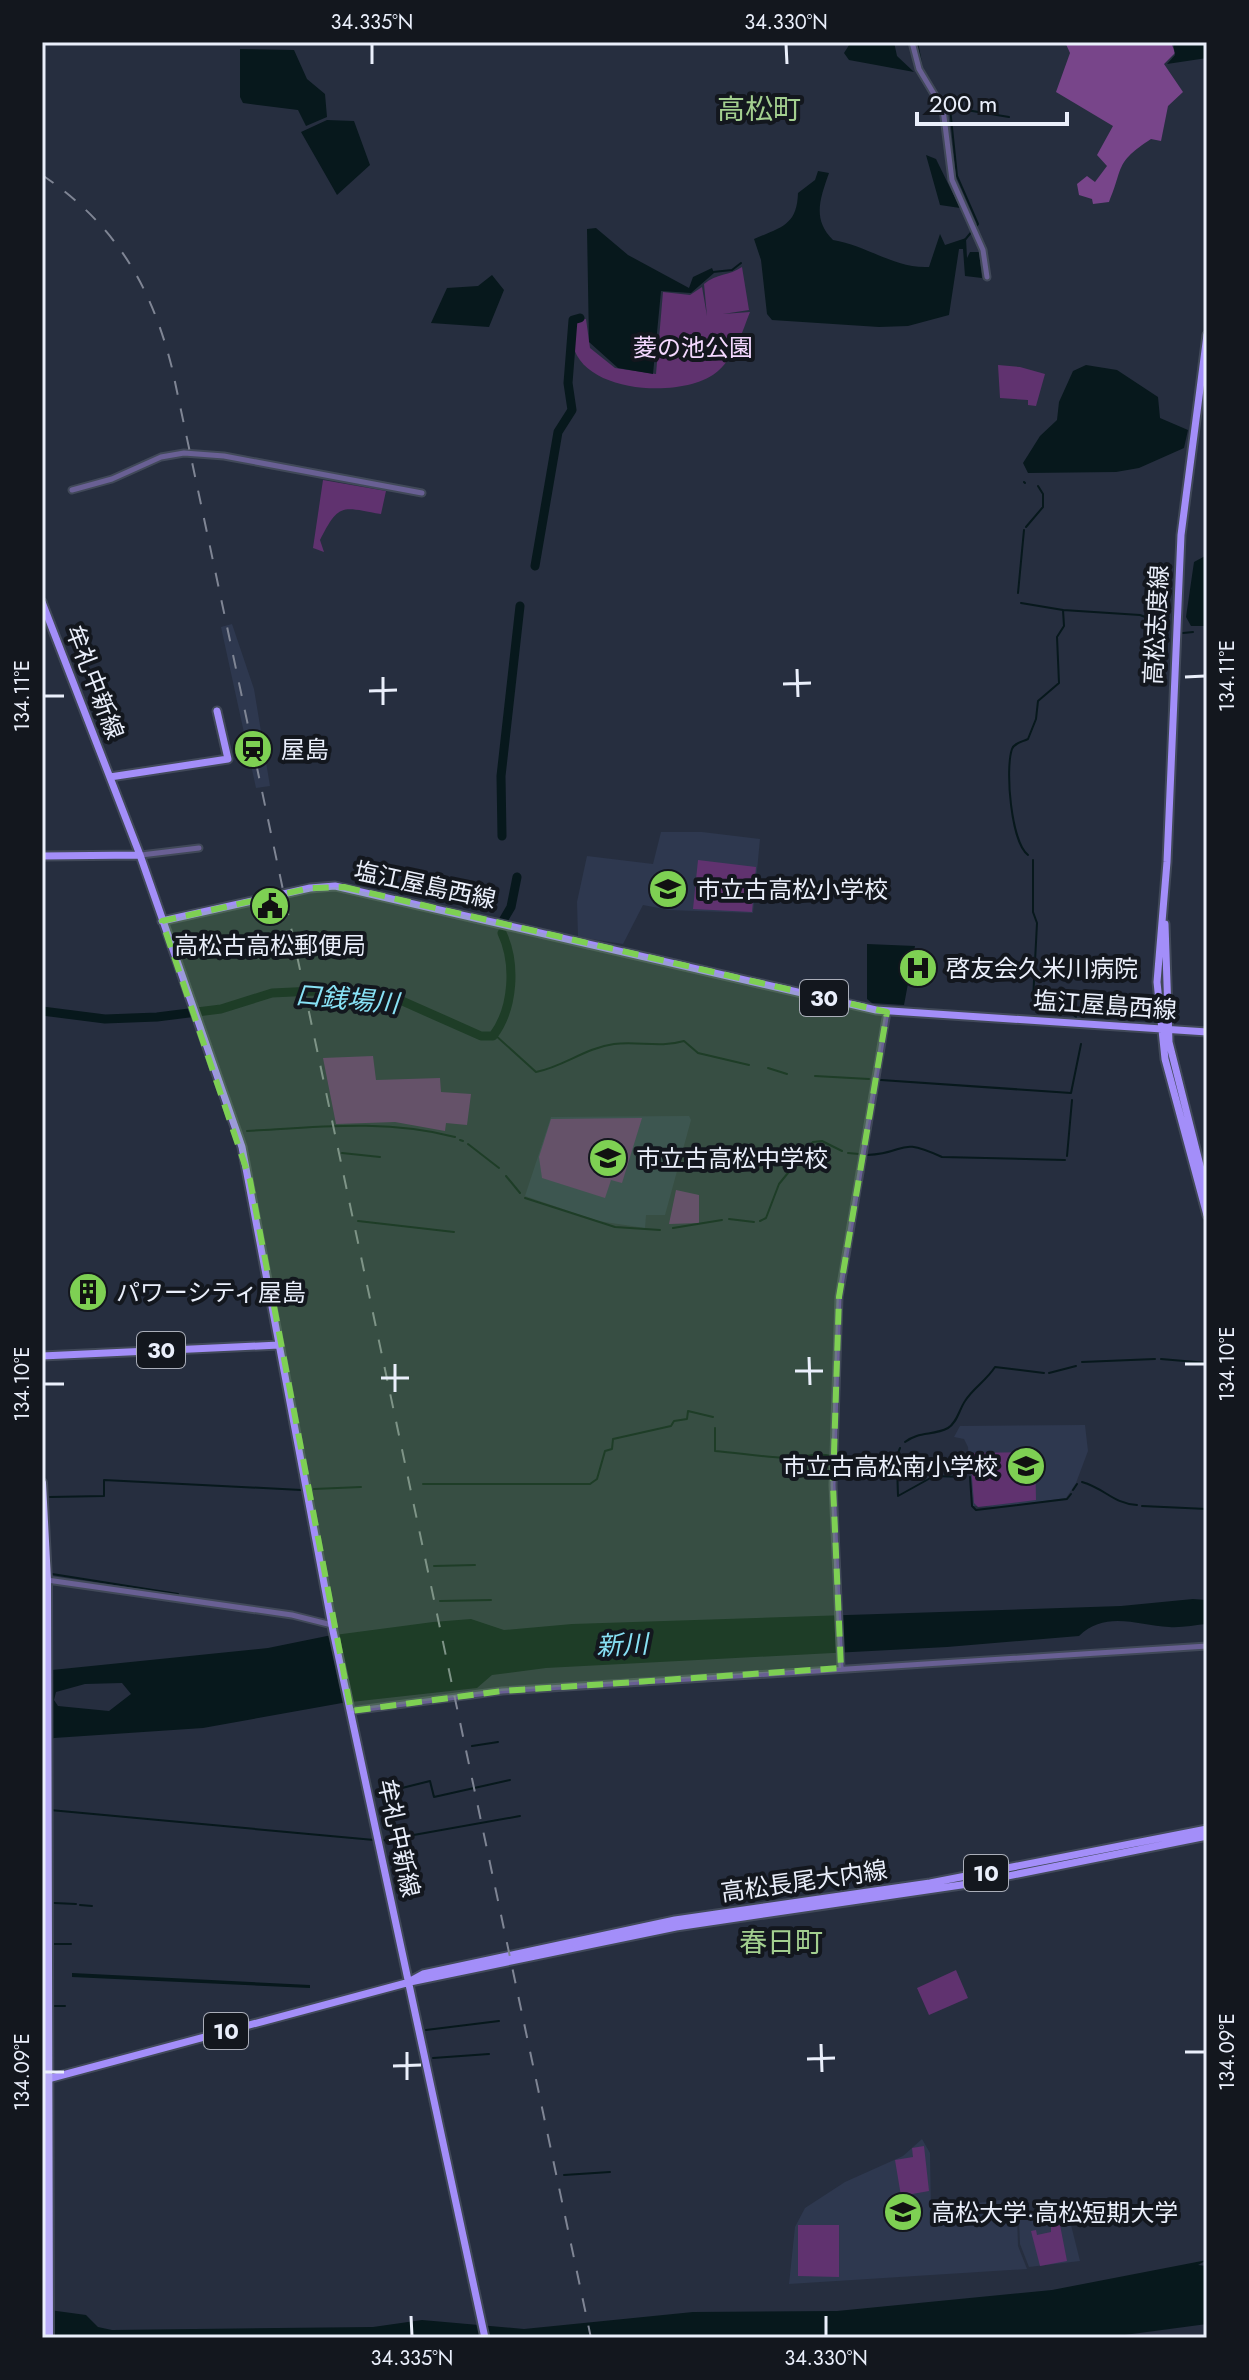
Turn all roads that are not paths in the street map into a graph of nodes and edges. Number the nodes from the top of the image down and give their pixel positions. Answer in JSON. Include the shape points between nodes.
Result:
{"nodes":[{"id":1,"x":912,"y":42,"type":"edge"},
{"id":2,"x":987,"y":277,"type":"dead end"},
{"id":3,"x":1207,"y":335,"type":"edge"},
{"id":4,"x":72,"y":490,"type":"dead end"},
{"id":5,"x":422,"y":493,"type":"dead end"},
{"id":6,"x":42,"y":602,"type":"edge"},
{"id":7,"x":217,"y":711,"type":"dead end"},
{"id":8,"x":110,"y":777,"type":"junction"},
{"id":9,"x":199,"y":848,"type":"dead end"},
{"id":10,"x":140,"y":855,"type":"junction"},
{"id":11,"x":42,"y":856,"type":"edge"},
{"id":12,"x":162,"y":921,"type":"junction"},
{"id":13,"x":887,"y":1012,"type":"junction"},
{"id":14,"x":1164,"y":1029,"type":"junction"},
{"id":15,"x":1207,"y":1032,"type":"edge"},
{"id":16,"x":1207,"y":1193,"type":"edge"},
{"id":17,"x":1207,"y":1215,"type":"edge"},
{"id":18,"x":279,"y":1345,"type":"junction"},
{"id":19,"x":42,"y":1356,"type":"edge"},
{"id":20,"x":42,"y":1483,"type":"edge"},
{"id":21,"x":45,"y":1580,"type":"edge"},
{"id":22,"x":333,"y":1628,"type":"junction"},
{"id":23,"x":1207,"y":1646,"type":"edge"},
{"id":24,"x":841,"y":1668,"type":"junction"},
{"id":25,"x":350,"y":1708,"type":"junction"},
{"id":26,"x":1207,"y":1829,"type":"edge"},
{"id":27,"x":1207,"y":1836,"type":"edge"},
{"id":28,"x":42,"y":1911,"type":"edge"},
{"id":29,"x":410,"y":1982,"type":"junction"},
{"id":30,"x":44,"y":2080,"type":"edge"},
{"id":31,"x":42,"y":2127,"type":"edge"},
{"id":32,"x":42,"y":2243,"type":"edge"},
{"id":33,"x":46,"y":2262,"type":"edge"},
{"id":34,"x":42,"y":2279,"type":"edge"},
{"id":35,"x":46,"y":2310,"type":"edge"},
{"id":36,"x":42,"y":2338,"type":"edge"},
{"id":37,"x":49,"y":2338,"type":"edge"},
{"id":38,"x":485,"y":2338,"type":"edge"}],
"edges":[{"from":1,"to":2,"type":"street","via":[[919,69],[943,109],[952,180],[983,250]]},
{"from":3,"to":14,"type":"main road","name":"高松志度線","via":[[1181,535]]},
{"from":4,"to":5,"type":"street","via":[[184,453]]},
{"from":6,"to":8,"type":"main road","name":"牟礼中新線"},
{"from":7,"to":8,"type":"main road","via":[[228,759]]},
{"from":8,"to":10,"type":"main road","name":"牟礼中新線"},
{"from":9,"to":10,"type":"street"},
{"from":10,"to":11,"type":"main road"},
{"from":10,"to":12,"type":"main road"},
{"from":12,"to":13,"type":"main road","name":"塩江屋島西線","number":"30","via":[[328,886]]},
{"from":12,"to":18,"type":"main road","via":[[242,1147]]},
{"from":13,"to":14,"type":"main road","name":"塩江屋島西線","number":"30"},
{"from":13,"to":24,"type":"street","via":[[839,1297],[833,1485]]},
{"from":14,"to":15,"type":"main road","name":"塩江屋島西線","number":"30"},
{"from":14,"to":16,"type":"main road","name":"高松志度線"},
{"from":14,"to":17,"type":"main road","name":"高松志度線","via":[[1176,1108]]},
{"from":18,"to":19,"type":"main road","number":"30"},
{"from":18,"to":22,"type":"main road","name":"牟礼中新線"},
{"from":20,"to":21,"type":"highway"},
{"from":21,"to":22,"type":"street","via":[[292,1615]]},
{"from":21,"to":30,"type":"highway"},
{"from":22,"to":25,"type":"main road","name":"牟礼中新線"},
{"from":23,"to":24,"type":"street"},
{"from":24,"to":25,"type":"street","via":[[502,1691]]},
{"from":25,"to":29,"type":"main road","name":"牟礼中新線"},
{"from":26,"to":29,"type":"main road","name":"高松長尾大内線","number":"10","via":[[930,1883],[675,1920],[423,1974]]},
{"from":27,"to":29,"type":"main road","name":"高松長尾大内線","number":"10","via":[[968,1884],[676,1927]]},
{"from":28,"to":30,"type":"highway"},
{"from":29,"to":30,"type":"main road","name":"高松長尾大内線","number":"10"},
{"from":29,"to":38,"type":"main road","name":"牟礼中新線"},
{"from":30,"to":31,"type":"highway"},
{"from":30,"to":33,"type":"highway"},
{"from":32,"to":33,"type":"highway"},
{"from":33,"to":34,"type":"highway"},
{"from":33,"to":35,"type":"highway"},
{"from":35,"to":36,"type":"highway"},
{"from":35,"to":37,"type":"highway"}]}
